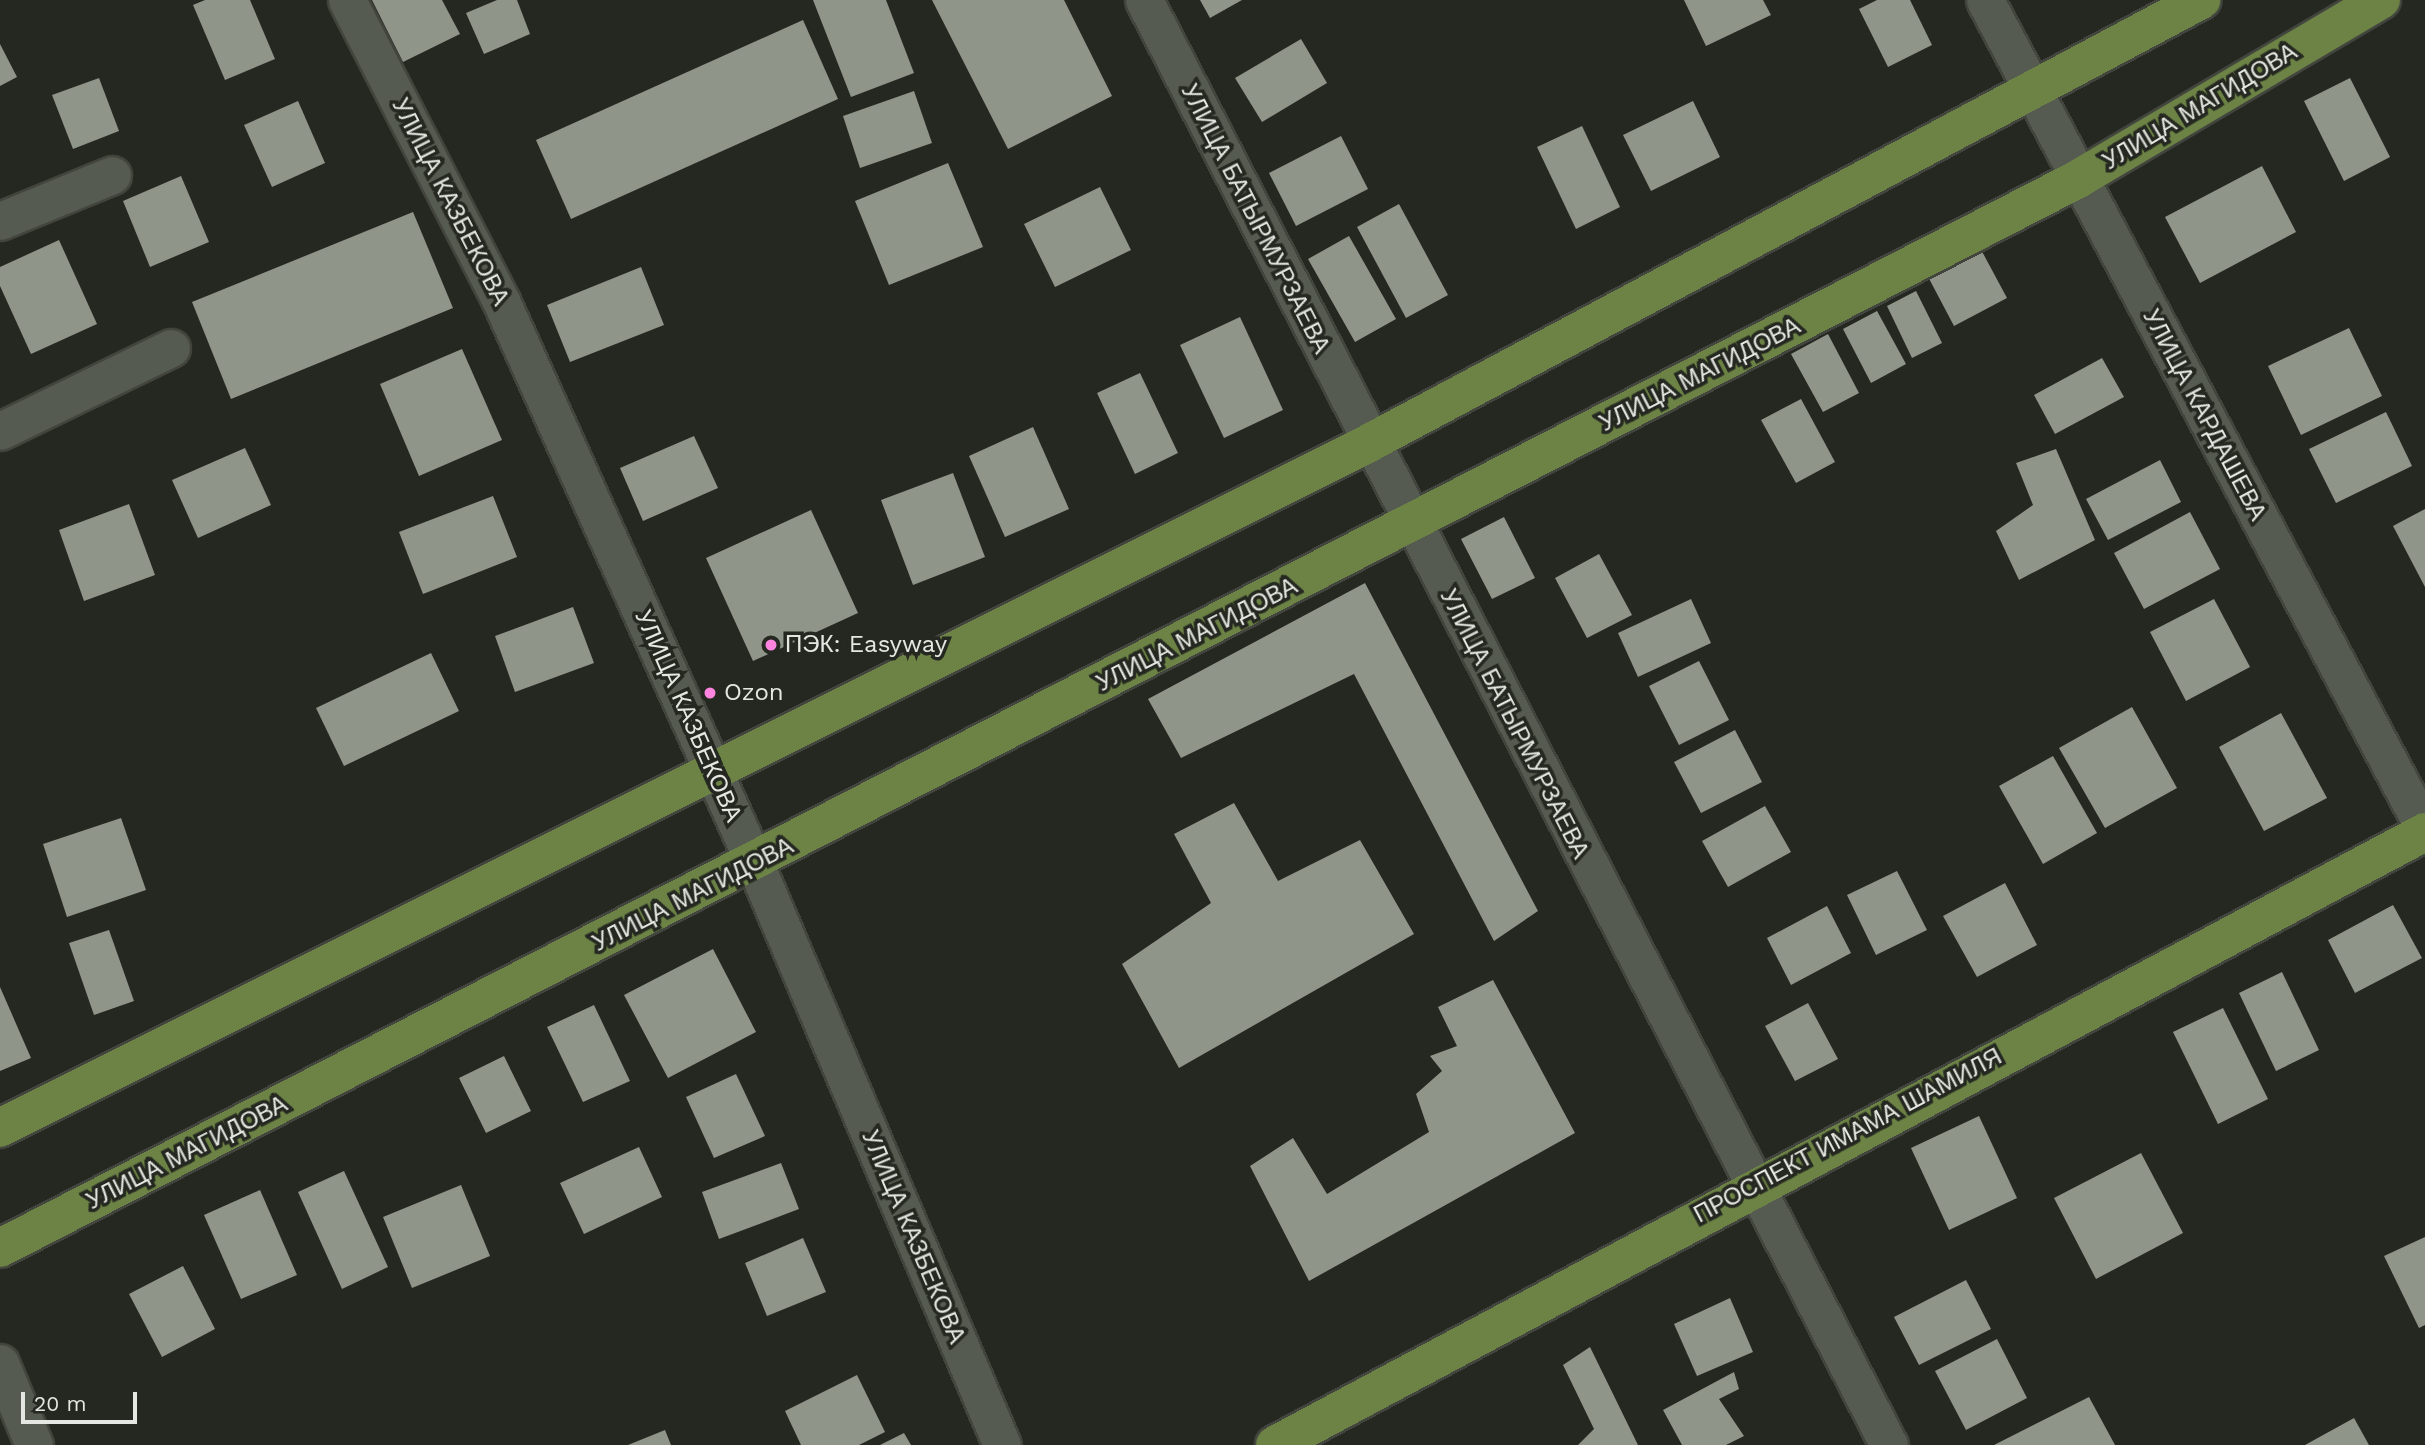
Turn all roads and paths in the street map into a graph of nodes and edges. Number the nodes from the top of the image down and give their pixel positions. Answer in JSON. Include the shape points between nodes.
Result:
{"nodes":[{"id":1,"x":348,"y":0,"type":"edge"},
{"id":2,"x":1144,"y":0,"type":"edge"},
{"id":3,"x":1985,"y":0,"type":"edge"},
{"id":4,"x":2201,"y":0,"type":"edge"},
{"id":5,"x":2381,"y":0,"type":"edge"},
{"id":6,"x":2033,"y":90,"type":"junction"},
{"id":7,"x":112,"y":175,"type":"dead end"},
{"id":8,"x":2078,"y":179,"type":"junction"},
{"id":9,"x":0,"y":220,"type":"edge"},
{"id":10,"x":171,"y":348,"type":"dead end"},
{"id":11,"x":0,"y":432,"type":"edge"},
{"id":12,"x":1369,"y":443,"type":"junction"},
{"id":13,"x":1412,"y":524,"type":"junction"},
{"id":14,"x":713,"y":771,"type":"junction"},
{"id":15,"x":2425,"y":831,"type":"edge"},
{"id":16,"x":755,"y":864,"type":"junction"},
{"id":17,"x":0,"y":1128,"type":"edge"},
{"id":18,"x":1752,"y":1185,"type":"junction"},
{"id":19,"x":0,"y":1248,"type":"edge"},
{"id":20,"x":0,"y":1363,"type":"edge"},
{"id":21,"x":34,"y":1445,"type":"edge"},
{"id":22,"x":1002,"y":1445,"type":"edge"},
{"id":23,"x":1275,"y":1445,"type":"edge"},
{"id":24,"x":1889,"y":1445,"type":"edge"}],
"edges":[{"from":1,"to":14,"type":"street","name":"УЛИЦА КАЗБЕКОВА","via":[[501,301]]},
{"from":2,"to":12,"type":"street","name":"УЛИЦА БАТЫРМУРЗАЕВА"},
{"from":3,"to":6,"type":"street","name":"УЛИЦА КАРДАШЕВА"},
{"from":4,"to":6,"type":"main road"},
{"from":5,"to":8,"type":"main road","name":"УЛИЦА МАГИДОВА"},
{"from":6,"to":8,"type":"street","name":"УЛИЦА КАРДАШЕВА"},
{"from":6,"to":12,"type":"main road"},
{"from":7,"to":9,"type":"street"},
{"from":8,"to":13,"type":"main road","name":"УЛИЦА МАГИДОВА"},
{"from":8,"to":15,"type":"street","name":"УЛИЦА КАРДАШЕВА"},
{"from":10,"to":11,"type":"street"},
{"from":12,"to":13,"type":"street","name":"УЛИЦА БАТЫРМУРЗАЕВА"},
{"from":12,"to":14,"type":"main road"},
{"from":13,"to":16,"type":"main road","name":"УЛИЦА МАГИДОВА"},
{"from":13,"to":18,"type":"street","name":"УЛИЦА БАТЫРМУРЗАЕВА"},
{"from":14,"to":16,"type":"street","name":"УЛИЦА КАЗБЕКОВА"},
{"from":14,"to":17,"type":"main road"},
{"from":15,"to":18,"type":"main road","name":"ПРОСПЕКТ ИМАМА ШАМИЛЯ"},
{"from":16,"to":19,"type":"main road","name":"УЛИЦА МАГИДОВА"},
{"from":16,"to":22,"type":"street","name":"УЛИЦА КАЗБЕКОВА"},
{"from":18,"to":23,"type":"main road","name":"ПРОСПЕКТ ИМАМА ШАМИЛЯ"},
{"from":18,"to":24,"type":"street","name":"УЛИЦА БАТЫРМУРЗАЕВА"},
{"from":20,"to":21,"type":"street"}]}
